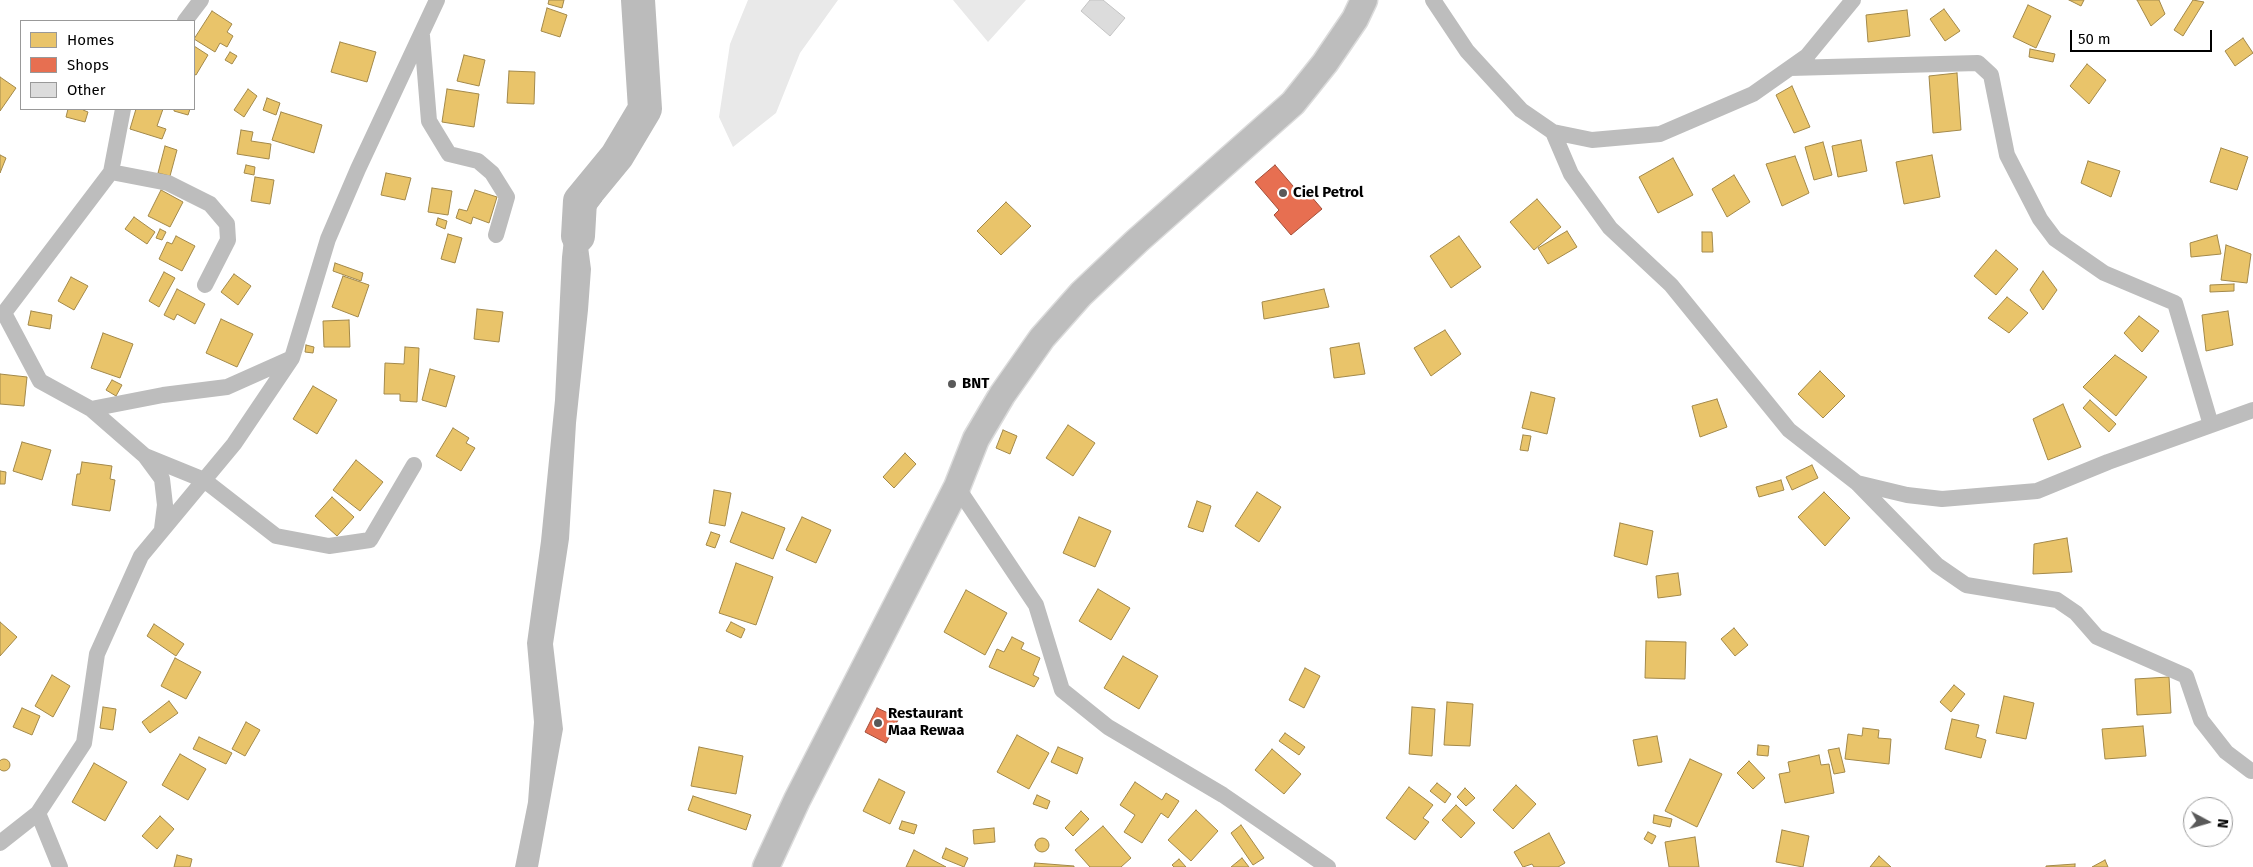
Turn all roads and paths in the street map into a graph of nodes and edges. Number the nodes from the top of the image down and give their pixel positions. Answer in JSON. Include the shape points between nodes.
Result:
{"nodes":[{"id":1,"x":201,"y":0,"type":"edge"},
{"id":2,"x":437,"y":0,"type":"edge"},
{"id":3,"x":1364,"y":0,"type":"edge"},
{"id":4,"x":1433,"y":0,"type":"edge"},
{"id":5,"x":1853,"y":0,"type":"edge"},
{"id":6,"x":186,"y":20,"type":"edge"},
{"id":7,"x":421,"y":34,"type":"junction"},
{"id":8,"x":1790,"y":68,"type":"junction"},
{"id":9,"x":123,"y":110,"type":"edge"},
{"id":10,"x":1554,"y":132,"type":"junction"},
{"id":11,"x":111,"y":172,"type":"junction"},
{"id":12,"x":496,"y":235,"type":"dead end"},
{"id":13,"x":205,"y":285,"type":"dead end"},
{"id":14,"x":2,"y":313,"type":"edge"},
{"id":15,"x":292,"y":358,"type":"junction"},
{"id":16,"x":91,"y":409,"type":"junction"},
{"id":17,"x":2253,"y":410,"type":"edge"},
{"id":18,"x":2211,"y":425,"type":"junction"},
{"id":19,"x":145,"y":456,"type":"junction"},
{"id":20,"x":414,"y":464,"type":"dead end"},
{"id":21,"x":204,"y":480,"type":"junction"},
{"id":22,"x":1858,"y":483,"type":"junction"},
{"id":23,"x":957,"y":487,"type":"junction"},
{"id":24,"x":162,"y":529,"type":"junction"},
{"id":25,"x":2251,"y":771,"type":"dead end"},
{"id":26,"x":38,"y":813,"type":"junction"},
{"id":27,"x":0,"y":843,"type":"edge"},
{"id":28,"x":60,"y":867,"type":"edge"},
{"id":29,"x":766,"y":867,"type":"edge"},
{"id":30,"x":1328,"y":867,"type":"edge"}],
"edges":[{"from":1,"to":6,"type":"street"},
{"from":2,"to":7,"type":"street"},
{"from":3,"to":23,"type":"highway","via":[[1325,63],[1293,103],[1137,241],[1081,294],[1042,338],[976,439]]},
{"from":4,"to":10,"type":"street","via":[[1467,51],[1503,91],[1521,110]]},
{"from":5,"to":8,"type":"street","via":[[1808,56]]},
{"from":7,"to":12,"type":"street","via":[[429,121],[449,154],[478,161],[492,172],[507,197]]},
{"from":7,"to":15,"type":"street","via":[[328,239]]},
{"from":8,"to":10,"type":"street","via":[[1753,94],[1660,134],[1592,140]]},
{"from":8,"to":18,"type":"street","via":[[1978,63],[1991,75],[2008,155],[2040,219],[2055,239],[2104,274],[2175,303]]},
{"from":9,"to":11,"type":"street"},
{"from":10,"to":22,"type":"street","via":[[1570,174],[1610,228],[1671,285],[1789,430]]},
{"from":11,"to":13,"type":"street","via":[[168,183],[210,204],[227,224],[228,240]]},
{"from":11,"to":14,"type":"street"},
{"from":14,"to":16,"type":"street","via":[[40,381]]},
{"from":15,"to":16,"type":"street","via":[[227,387]]},
{"from":15,"to":21,"type":"street","via":[[234,444]]},
{"from":16,"to":19,"type":"street"},
{"from":17,"to":18,"type":"street"},
{"from":18,"to":22,"type":"street","via":[[2037,492],[1942,499],[1907,495]]},
{"from":19,"to":21,"type":"street"},
{"from":19,"to":24,"type":"street","via":[[162,480],[166,505]]},
{"from":20,"to":21,"type":"street","via":[[370,540],[329,546],[276,536]]},
{"from":21,"to":24,"type":"street"},
{"from":22,"to":25,"type":"street","via":[[1937,566],[1966,584],[2056,600],[2076,613],[2097,637],[2186,676],[2201,720],[2226,752]]},
{"from":23,"to":29,"type":"highway"},
{"from":23,"to":30,"type":"street","via":[[1036,605],[1062,690],[1108,727],[1223,795]]},
{"from":24,"to":26,"type":"street","via":[[141,556],[97,654],[84,742]]},
{"from":26,"to":27,"type":"street"},
{"from":26,"to":28,"type":"street"}]}
